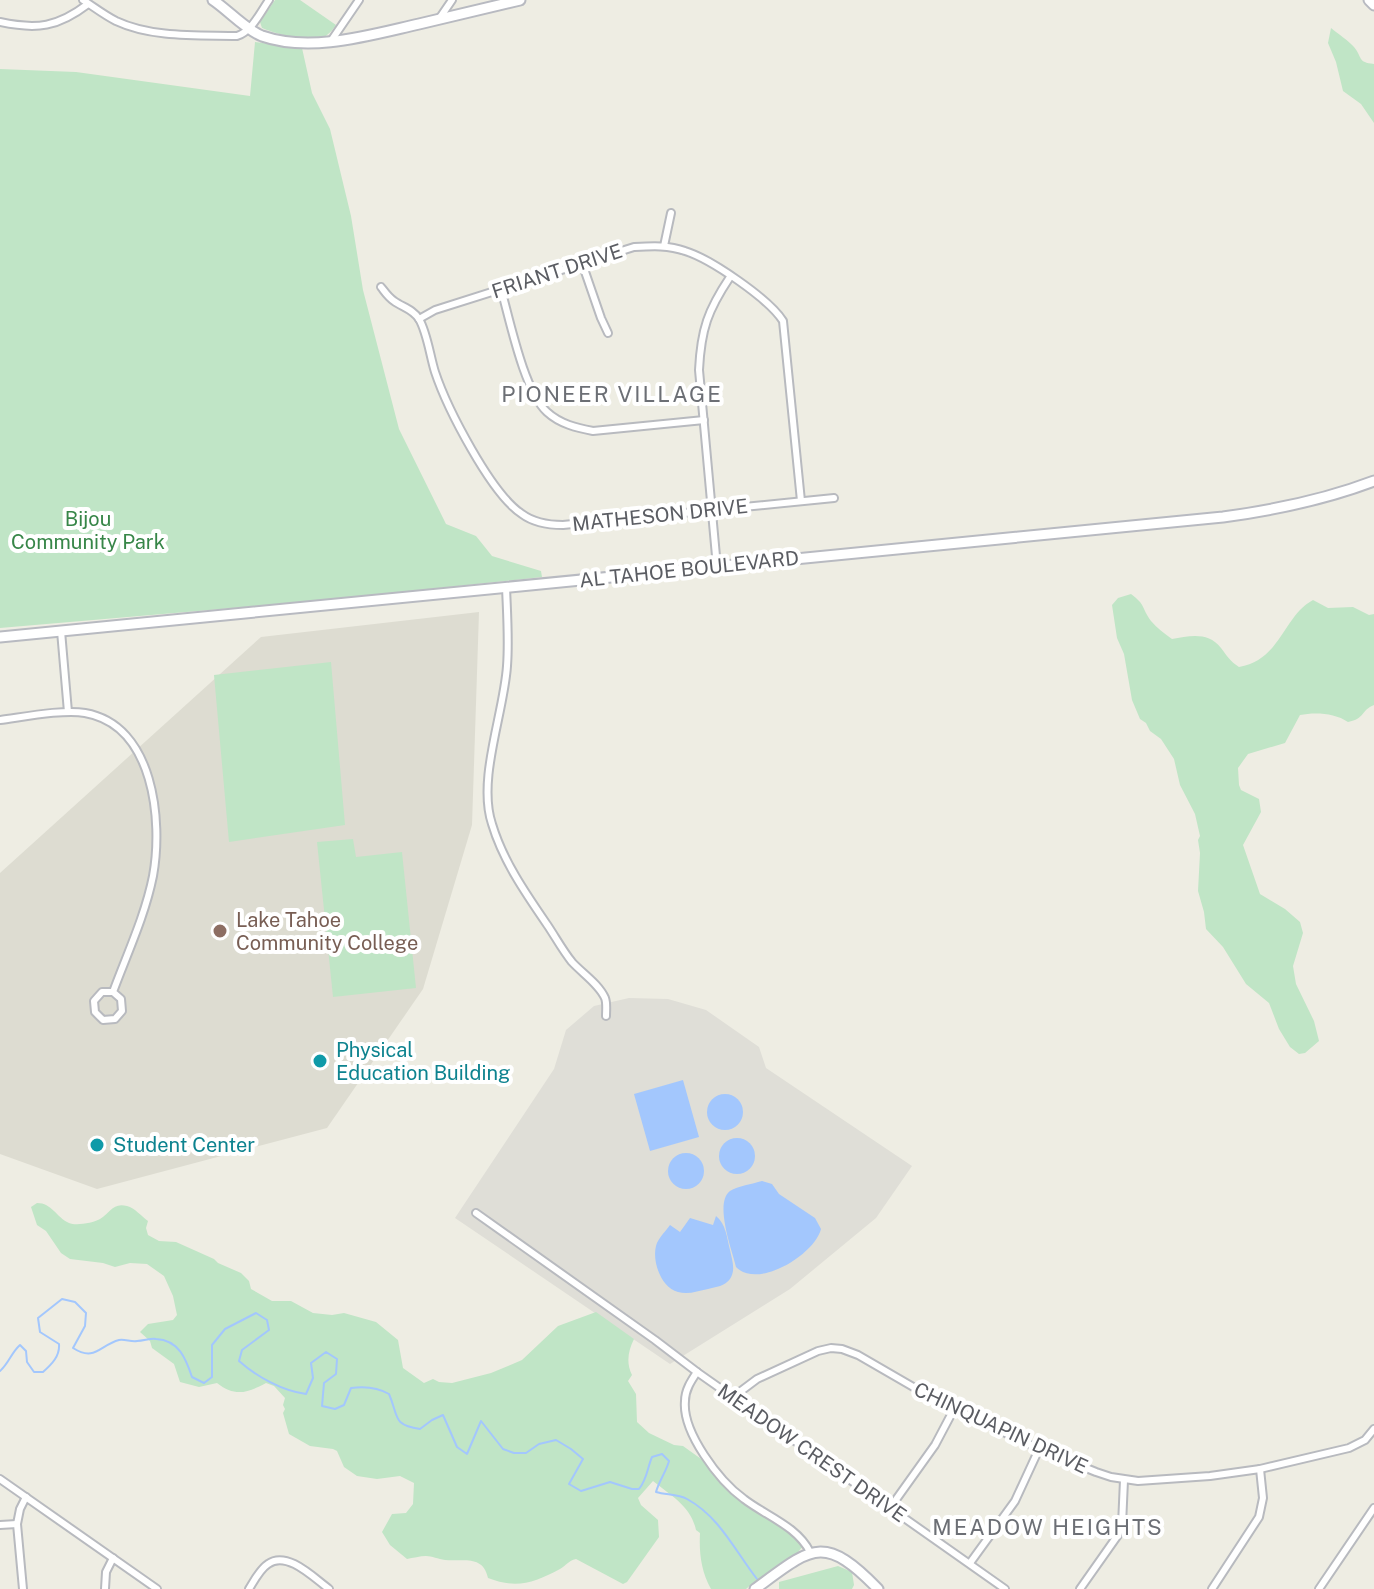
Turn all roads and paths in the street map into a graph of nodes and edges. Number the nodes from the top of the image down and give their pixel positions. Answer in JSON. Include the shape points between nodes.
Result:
{"nodes":[{"id":1,"x":213,"y":0,"type":"edge"},
{"id":2,"x":269,"y":0,"type":"edge"},
{"id":3,"x":359,"y":0,"type":"edge"},
{"id":4,"x":452,"y":0,"type":"edge"},
{"id":5,"x":520,"y":0,"type":"edge"},
{"id":6,"x":1369,"y":0,"type":"edge"},
{"id":7,"x":86,"y":2,"type":"edge"},
{"id":8,"x":1374,"y":5,"type":"edge"},
{"id":9,"x":439,"y":19,"type":"junction"},
{"id":10,"x":0,"y":22,"type":"edge"},
{"id":11,"x":249,"y":29,"type":"junction"},
{"id":12,"x":331,"y":41,"type":"junction"},
{"id":13,"x":671,"y":213,"type":"dead end"},
{"id":14,"x":664,"y":246,"type":"junction"},
{"id":15,"x":582,"y":263,"type":"junction"},
{"id":16,"x":730,"y":277,"type":"junction"},
{"id":17,"x":381,"y":287,"type":"dead end"},
{"id":18,"x":501,"y":289,"type":"junction"},
{"id":19,"x":419,"y":319,"type":"junction"},
{"id":20,"x":608,"y":333,"type":"dead end"},
{"id":21,"x":704,"y":420,"type":"junction"},
{"id":22,"x":1374,"y":481,"type":"edge"},
{"id":23,"x":834,"y":498,"type":"dead end"},
{"id":24,"x":801,"y":501,"type":"junction"},
{"id":25,"x":712,"y":510,"type":"junction"},
{"id":26,"x":717,"y":567,"type":"junction"},
{"id":27,"x":506,"y":587,"type":"junction"},
{"id":28,"x":61,"y":631,"type":"junction"},
{"id":29,"x":0,"y":637,"type":"edge"},
{"id":30,"x":68,"y":712,"type":"junction"},
{"id":31,"x":0,"y":720,"type":"edge"},
{"id":32,"x":113,"y":992,"type":"junction"},
{"id":33,"x":606,"y":1016,"type":"dead end"},
{"id":34,"x":476,"y":1213,"type":"dead end"},
{"id":35,"x":697,"y":1372,"type":"junction"},
{"id":36,"x":733,"y":1397,"type":"junction"},
{"id":37,"x":954,"y":1409,"type":"junction"},
{"id":38,"x":1374,"y":1429,"type":"edge"},
{"id":39,"x":1039,"y":1449,"type":"junction"},
{"id":40,"x":1260,"y":1469,"type":"junction"},
{"id":41,"x":0,"y":1479,"type":"edge"},
{"id":42,"x":1124,"y":1480,"type":"junction"},
{"id":43,"x":26,"y":1497,"type":"junction"},
{"id":44,"x":890,"y":1508,"type":"junction"},
{"id":45,"x":1374,"y":1508,"type":"edge"},
{"id":46,"x":17,"y":1524,"type":"junction"},
{"id":47,"x":0,"y":1525,"type":"edge"},
{"id":48,"x":810,"y":1552,"type":"junction"},
{"id":49,"x":113,"y":1558,"type":"junction"},
{"id":50,"x":970,"y":1563,"type":"junction"},
{"id":51,"x":760,"y":1585,"type":"edge"},
{"id":52,"x":253,"y":1587,"type":"edge"},
{"id":53,"x":23,"y":1589,"type":"edge"},
{"id":54,"x":105,"y":1589,"type":"edge"},
{"id":55,"x":157,"y":1589,"type":"edge"},
{"id":56,"x":329,"y":1589,"type":"edge"},
{"id":57,"x":878,"y":1589,"type":"edge"},
{"id":58,"x":1005,"y":1589,"type":"edge"},
{"id":59,"x":1080,"y":1589,"type":"edge"},
{"id":60,"x":1212,"y":1589,"type":"edge"},
{"id":61,"x":1319,"y":1589,"type":"edge"}],
"edges":[{"from":1,"to":11,"type":"main road"},
{"from":2,"to":11,"type":"street"},
{"from":3,"to":12,"type":"street"},
{"from":4,"to":9,"type":"street"},
{"from":5,"to":9,"type":"main road"},
{"from":6,"to":8,"type":"main road"},
{"from":7,"to":10,"type":"street","via":[[66,19],[45,26]]},
{"from":7,"to":11,"type":"street","via":[[139,29],[237,36]]},
{"from":9,"to":12,"type":"main road"},
{"from":11,"to":12,"type":"main road","via":[[294,42]]},
{"from":13,"to":14,"type":"street"},
{"from":14,"to":15,"type":"street","name":"FRIANT DRIVE","via":[[634,247]]},
{"from":14,"to":16,"type":"street","name":"FRIANT DRIVE","via":[[700,256]]},
{"from":15,"to":18,"type":"street","name":"FRIANT DRIVE"},
{"from":15,"to":20,"type":"street"},
{"from":16,"to":21,"type":"street","via":[[703,327],[699,370]]},
{"from":16,"to":24,"type":"street","name":"FRIANT DRIVE","via":[[783,321]]},
{"from":17,"to":19,"type":"street"},
{"from":18,"to":19,"type":"street","name":"FRIANT DRIVE"},
{"from":18,"to":21,"type":"street","via":[[528,382],[547,413],[593,431]]},
{"from":19,"to":25,"type":"street","name":"MATHESON DRIVE","via":[[453,415],[487,475],[520,513],[547,525],[563,525]]},
{"from":21,"to":25,"type":"street"},
{"from":22,"to":26,"type":"main road","name":"AL TAHOE BOULEVARD","via":[[1296,506],[1244,514]]},
{"from":23,"to":24,"type":"street","name":"MATHESON DRIVE"},
{"from":24,"to":25,"type":"street","name":"MATHESON DRIVE"},
{"from":25,"to":26,"type":"street"},
{"from":26,"to":27,"type":"main road","name":"AL TAHOE BOULEVARD"},
{"from":27,"to":28,"type":"main road","name":"AL TAHOE BOULEVARD"},
{"from":27,"to":33,"type":"street","via":[[507,667],[494,731],[491,822],[524,891],[571,960],[601,991]]},
{"from":28,"to":29,"type":"main road","name":"AL TAHOE BOULEVARD"},
{"from":28,"to":30,"type":"street"},
{"from":30,"to":31,"type":"street"},
{"from":30,"to":32,"type":"street","via":[[98,716],[123,732],[141,757],[154,807],[153,877]]},
{"from":32,"to":32,"type":"street","via":[[102,992],[94,1001],[103,1020],[115,1019],[122,1011],[121,999]]},
{"from":34,"to":35,"type":"street","name":"MEADOW CREST DRIVE"},
{"from":35,"to":36,"type":"street","name":"MEADOW CREST DRIVE"},
{"from":35,"to":48,"type":"street","via":[[684,1402],[694,1436],[736,1493],[794,1532]]},
{"from":36,"to":37,"type":"street","name":"CHINQUAPIN DRIVE","via":[[757,1379],[831,1348],[858,1355]]},
{"from":36,"to":44,"type":"street","name":"MEADOW CREST DRIVE"},
{"from":37,"to":39,"type":"street","name":"CHINQUAPIN DRIVE"},
{"from":37,"to":44,"type":"street"},
{"from":38,"to":40,"type":"street","name":"CHINQUAPIN DRIVE","via":[[1349,1448]]},
{"from":39,"to":42,"type":"street","name":"CHINQUAPIN DRIVE"},
{"from":39,"to":50,"type":"street","via":[[1015,1501]]},
{"from":40,"to":42,"type":"street","name":"CHINQUAPIN DRIVE"},
{"from":40,"to":60,"type":"street","via":[[1259,1517]]},
{"from":41,"to":43,"type":"street"},
{"from":42,"to":59,"type":"street","via":[[1118,1535]]},
{"from":43,"to":46,"type":"street"},
{"from":43,"to":49,"type":"street"},
{"from":44,"to":50,"type":"street","name":"MEADOW CREST DRIVE"},
{"from":45,"to":61,"type":"street"},
{"from":46,"to":47,"type":"street"},
{"from":46,"to":53,"type":"street"},
{"from":48,"to":51,"type":"main road"},
{"from":48,"to":57,"type":"main road","via":[[842,1558]]},
{"from":49,"to":54,"type":"street"},
{"from":49,"to":55,"type":"street"},
{"from":50,"to":58,"type":"street","name":"MEADOW CREST DRIVE"},
{"from":52,"to":56,"type":"street","via":[[267,1564],[278,1559]]}]}
